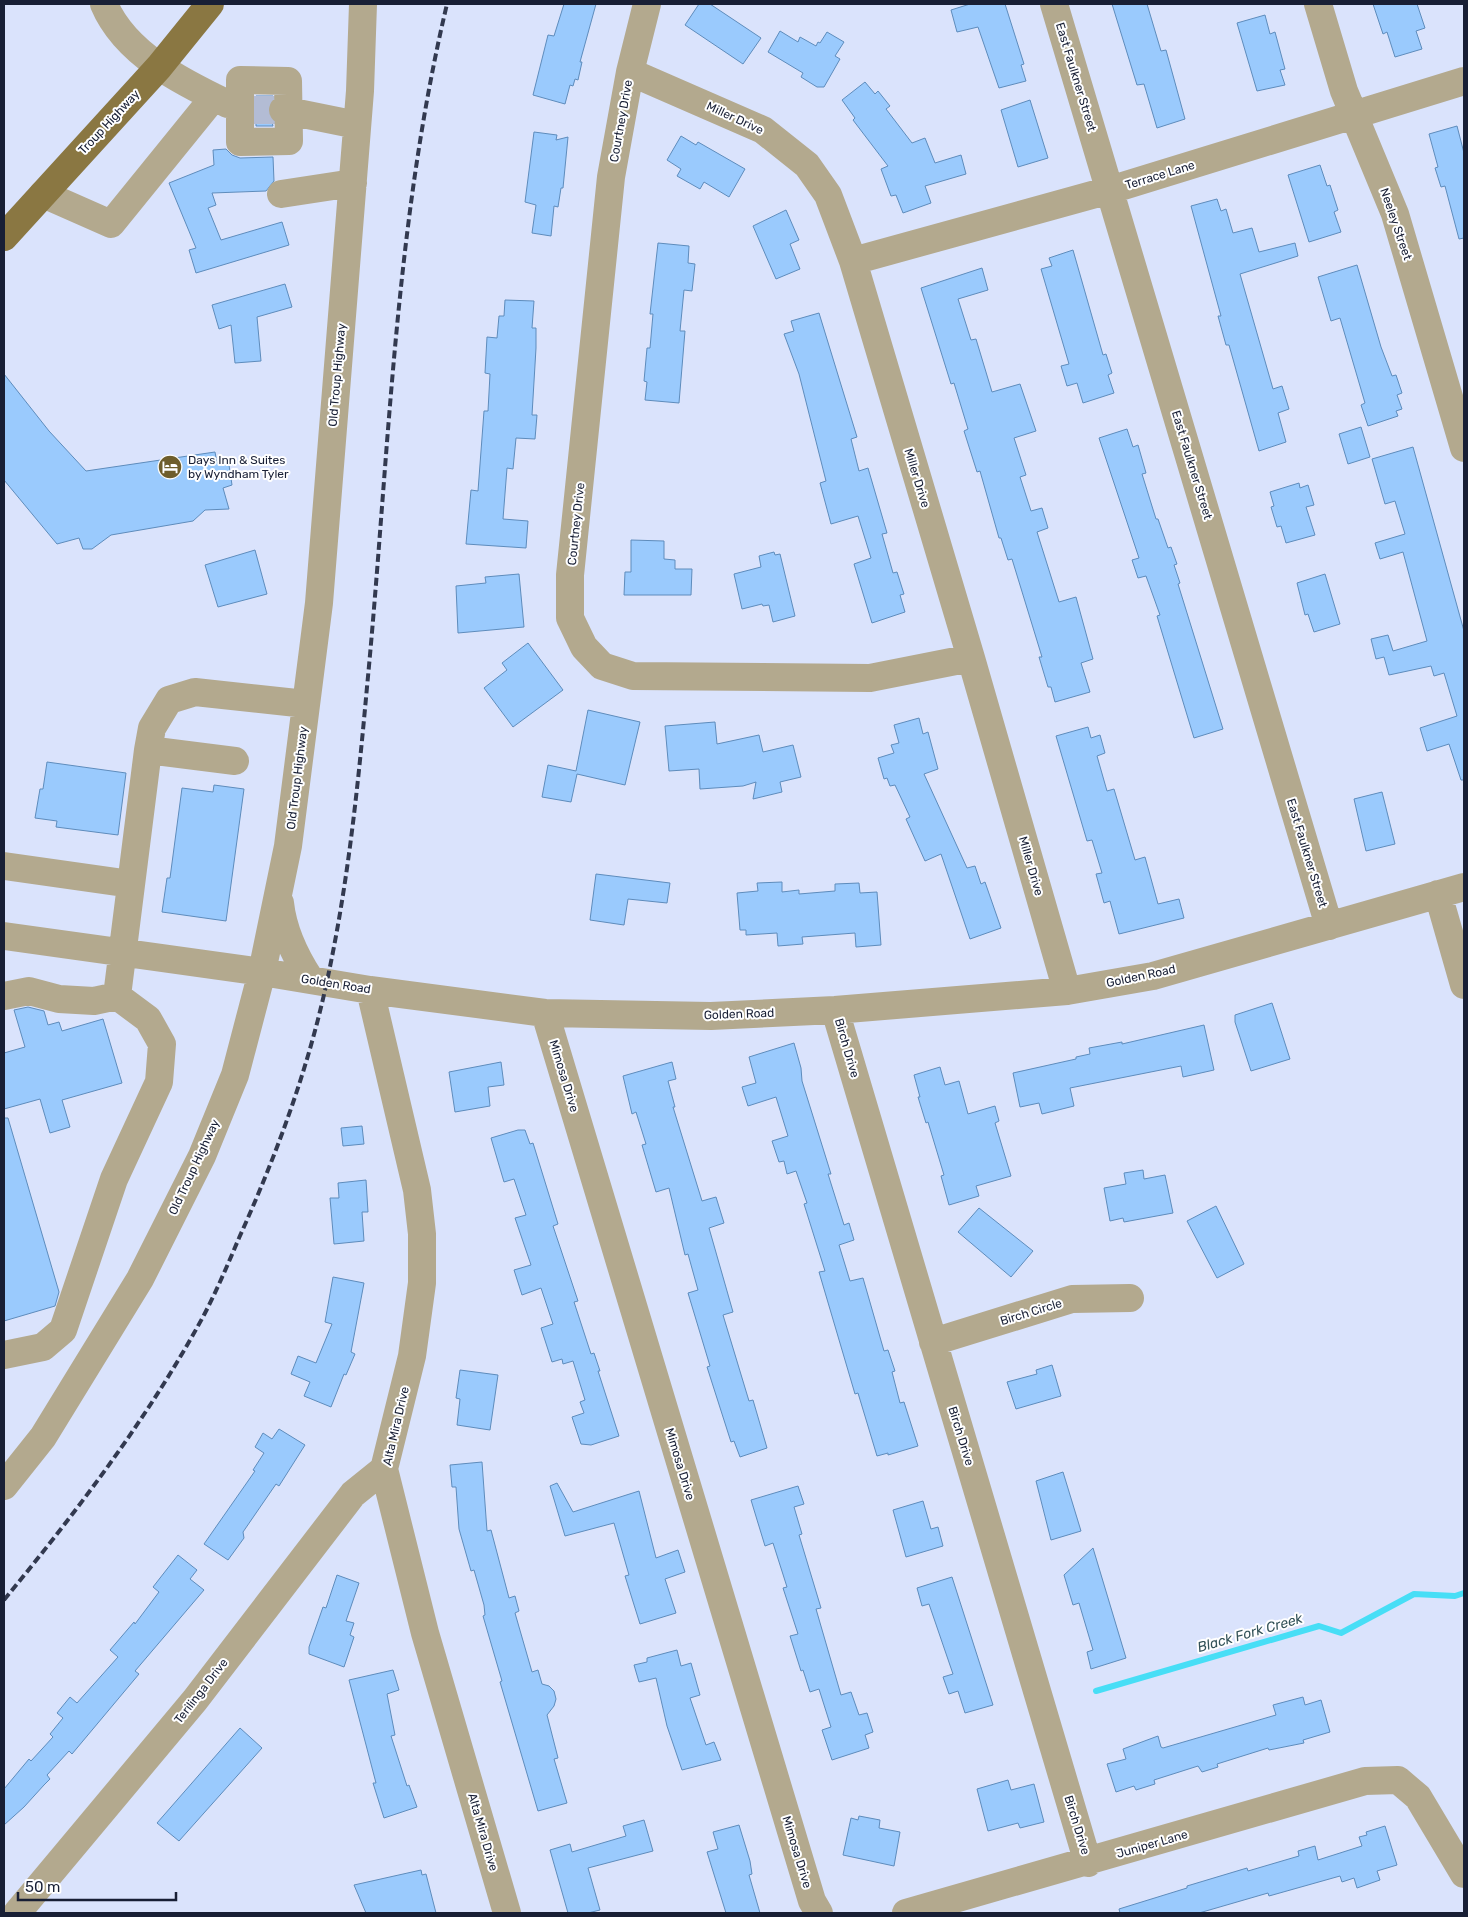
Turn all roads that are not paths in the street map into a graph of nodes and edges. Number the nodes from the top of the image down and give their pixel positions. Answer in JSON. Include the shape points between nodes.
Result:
{"nodes":[{"id":1,"x":104,"y":4,"type":"edge"},
{"id":2,"x":210,"y":4,"type":"edge"},
{"id":3,"x":363,"y":4,"type":"edge"},
{"id":4,"x":647,"y":4,"type":"edge"},
{"id":5,"x":1054,"y":4,"type":"edge"},
{"id":6,"x":1318,"y":4,"type":"edge"},
{"id":7,"x":159,"y":67,"type":"junction"},
{"id":8,"x":630,"y":72,"type":"junction"},
{"id":9,"x":1464,"y":81,"type":"edge"},
{"id":10,"x":214,"y":97,"type":"junction"},
{"id":11,"x":244,"y":110,"type":"junction"},
{"id":12,"x":286,"y":110,"type":"junction"},
{"id":13,"x":1356,"y":115,"type":"junction"},
{"id":14,"x":357,"y":125,"type":"junction"},
{"id":15,"x":353,"y":183,"type":"junction"},
{"id":16,"x":1110,"y":190,"type":"junction"},
{"id":17,"x":43,"y":194,"type":"junction"},
{"id":18,"x":281,"y":194,"type":"dead end"},
{"id":19,"x":4,"y":236,"type":"edge"},
{"id":20,"x":853,"y":261,"type":"junction"},
{"id":21,"x":1464,"y":448,"type":"edge"},
{"id":22,"x":971,"y":658,"type":"junction"},
{"id":23,"x":306,"y":704,"type":"junction"},
{"id":24,"x":148,"y":750,"type":"junction"},
{"id":25,"x":235,"y":761,"type":"dead end"},
{"id":26,"x":4,"y":866,"type":"edge"},
{"id":27,"x":131,"y":884,"type":"junction"},
{"id":28,"x":1464,"y":887,"type":"edge"},
{"id":29,"x":279,"y":894,"type":"junction"},
{"id":30,"x":1438,"y":894,"type":"junction"},
{"id":31,"x":1329,"y":926,"type":"junction"},
{"id":32,"x":4,"y":936,"type":"edge"},
{"id":33,"x":122,"y":953,"type":"junction"},
{"id":34,"x":262,"y":972,"type":"junction"},
{"id":35,"x":310,"y":980,"type":"junction"},
{"id":36,"x":1464,"y":985,"type":"edge"},
{"id":37,"x":370,"y":990,"type":"junction"},
{"id":38,"x":1066,"y":991,"type":"junction"},
{"id":39,"x":4,"y":996,"type":"edge"},
{"id":40,"x":117,"y":996,"type":"junction"},
{"id":41,"x":835,"y":1010,"type":"junction"},
{"id":42,"x":545,"y":1013,"type":"junction"},
{"id":43,"x":1130,"y":1298,"type":"dead end"},
{"id":44,"x":933,"y":1342,"type":"junction"},
{"id":45,"x":4,"y":1356,"type":"edge"},
{"id":46,"x":384,"y":1469,"type":"junction"},
{"id":47,"x":4,"y":1486,"type":"edge"},
{"id":48,"x":1088,"y":1863,"type":"junction"},
{"id":49,"x":1464,"y":1874,"type":"edge"},
{"id":50,"x":17,"y":1913,"type":"edge"},
{"id":51,"x":507,"y":1913,"type":"edge"},
{"id":52,"x":819,"y":1913,"type":"edge"},
{"id":53,"x":906,"y":1913,"type":"edge"}],
"edges":[{"from":1,"to":7,"type":"street","via":[[119,29]]},
{"from":2,"to":7,"type":"main road","name":"Troup Highway"},
{"from":3,"to":14,"type":"street","name":"Old Troup Highway"},
{"from":4,"to":8,"type":"street","name":"Courtney Drive"},
{"from":5,"to":16,"type":"street","name":"East Faulkner Street"},
{"from":6,"to":13,"type":"street","name":"Neeley Street","via":[[1344,91]]},
{"from":7,"to":10,"type":"street"},
{"from":7,"to":17,"type":"main road","name":"Troup Highway"},
{"from":8,"to":20,"type":"street","name":"Miller Drive","via":[[763,130],[807,165],[828,195]]},
{"from":8,"to":22,"type":"street","name":"Courtney Drive","via":[[611,177],[570,576],[570,618],[584,647],[602,666],[633,676],[870,678]]},
{"from":9,"to":13,"type":"street","name":"Terrace Lane"},
{"from":10,"to":11,"type":"street"},
{"from":10,"to":17,"type":"street","via":[[110,224]]},
{"from":11,"to":12,"type":"street","via":[[240,80],[288,81]]},
{"from":11,"to":12,"type":"street","via":[[240,142],[289,141]]},
{"from":12,"to":14,"type":"street"},
{"from":13,"to":16,"type":"street","name":"Terrace Lane"},
{"from":13,"to":21,"type":"street","name":"Neeley Street","via":[[1395,214]]},
{"from":14,"to":15,"type":"street","name":"Old Troup Highway"},
{"from":15,"to":18,"type":"street"},
{"from":15,"to":23,"type":"street","name":"Old Troup Highway","via":[[319,603]]},
{"from":16,"to":20,"type":"street","name":"Terrace Lane"},
{"from":16,"to":31,"type":"street","name":"East Faulkner Street"},
{"from":17,"to":19,"type":"main road","name":"Troup Highway"},
{"from":20,"to":22,"type":"street","name":"Miller Drive"},
{"from":22,"to":38,"type":"street","name":"Miller Drive"},
{"from":23,"to":24,"type":"street","via":[[195,692],[169,700],[152,728]]},
{"from":23,"to":29,"type":"street","name":"Old Troup Highway"},
{"from":24,"to":25,"type":"street"},
{"from":24,"to":27,"type":"street"},
{"from":26,"to":27,"type":"street"},
{"from":27,"to":33,"type":"street"},
{"from":28,"to":30,"type":"street","name":"Golden Road"},
{"from":29,"to":34,"type":"street","name":"Old Troup Highway"},
{"from":29,"to":35,"type":"street","via":[[287,935]]},
{"from":30,"to":31,"type":"street","name":"Golden Road"},
{"from":30,"to":36,"type":"street"},
{"from":31,"to":38,"type":"street","name":"Golden Road","via":[[1153,976]]},
{"from":32,"to":33,"type":"street","name":"Golden Road"},
{"from":33,"to":34,"type":"street","name":"Golden Road"},
{"from":33,"to":40,"type":"street"},
{"from":34,"to":35,"type":"street","name":"Golden Road"},
{"from":34,"to":47,"type":"street","name":"Old Troup Highway","via":[[235,1075],[202,1156],[140,1279],[44,1437]]},
{"from":35,"to":37,"type":"street","name":"Golden Road"},
{"from":37,"to":42,"type":"street","name":"Golden Road"},
{"from":37,"to":46,"type":"street","name":"Alta Mira Drive","via":[[417,1190],[422,1234],[422,1283],[412,1356]]},
{"from":38,"to":41,"type":"street","name":"Golden Road"},
{"from":39,"to":40,"type":"street","via":[[29,991],[59,999],[94,1001]]},
{"from":40,"to":45,"type":"street","via":[[148,1020],[162,1044],[159,1082],[114,1179],[63,1330],[43,1347]]},
{"from":41,"to":42,"type":"street","name":"Golden Road","via":[[711,1016]]},
{"from":41,"to":44,"type":"street","name":"Birch Drive"},
{"from":42,"to":52,"type":"street","name":"Mimosa Drive","via":[[812,1900]]},
{"from":43,"to":44,"type":"street","name":"Birch Circle","via":[[1072,1299]]},
{"from":44,"to":48,"type":"street","name":"Birch Drive"},
{"from":46,"to":50,"type":"street","name":"Terilinga Drive","via":[[353,1494],[195,1700]]},
{"from":46,"to":51,"type":"street","name":"Alta Mira Drive","via":[[425,1633]]},
{"from":48,"to":49,"type":"street","name":"Juniper Lane","via":[[1365,1782],[1398,1780],[1418,1797]]},
{"from":48,"to":53,"type":"street","name":"Juniper Lane"}]}
